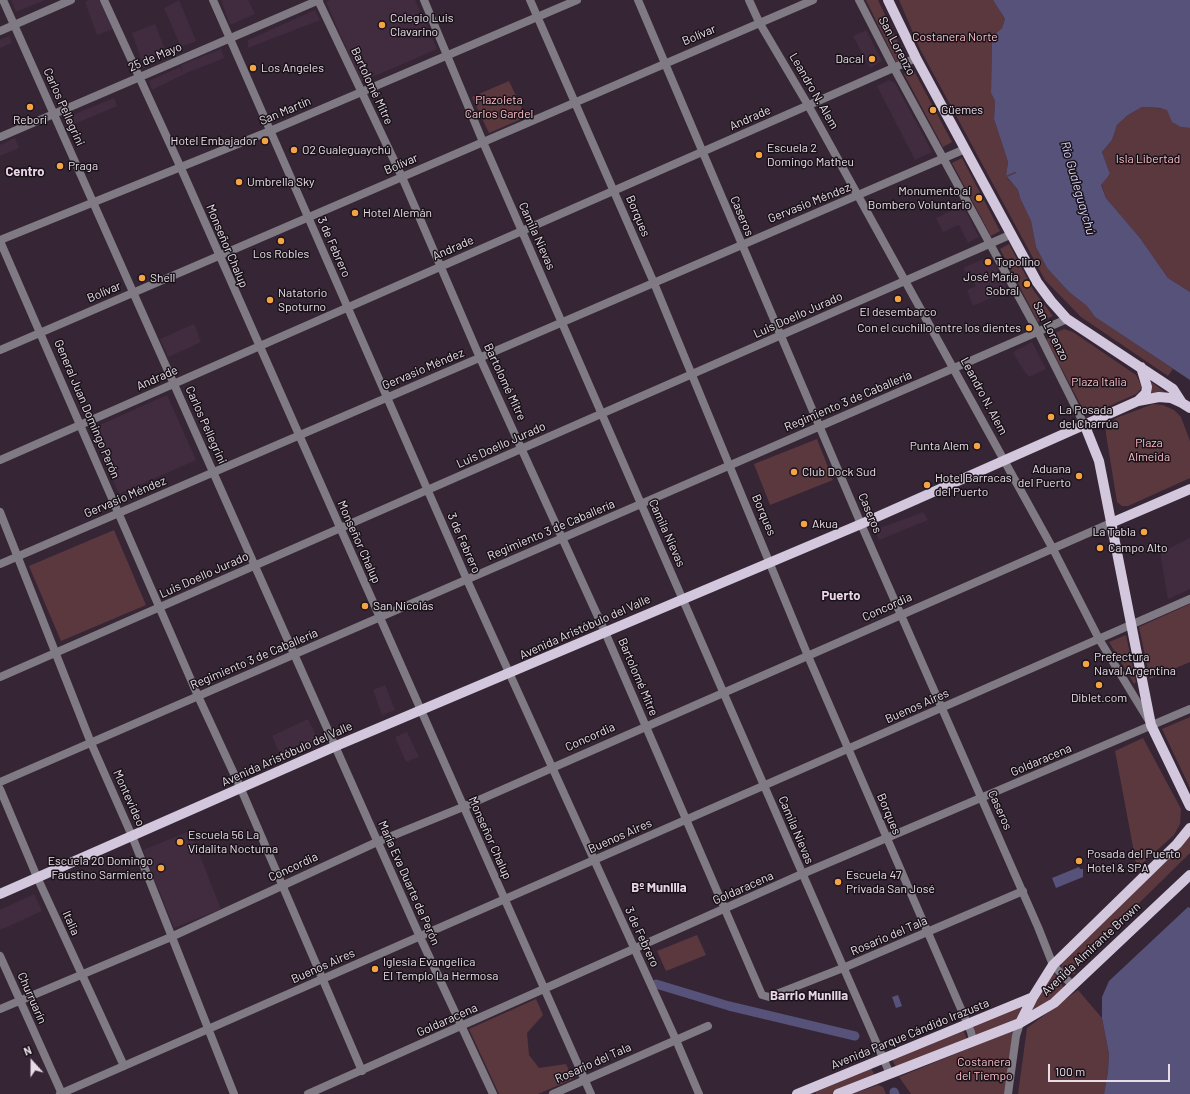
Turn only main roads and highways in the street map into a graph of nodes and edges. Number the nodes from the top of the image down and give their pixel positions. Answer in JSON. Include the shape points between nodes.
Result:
{"nodes":[{"id":1,"x":888,"y":0,"type":"edge"},
{"id":2,"x":1141,"y":367,"type":"junction"},
{"id":3,"x":1138,"y":401,"type":"junction"},
{"id":4,"x":1186,"y":405,"type":"edge"},
{"id":5,"x":1085,"y":426,"type":"junction"},
{"id":6,"x":1190,"y":489,"type":"edge"},
{"id":7,"x":1111,"y":523,"type":"junction"},
{"id":8,"x":1151,"y":725,"type":"joint"},
{"id":9,"x":1190,"y":806,"type":"edge"},
{"id":10,"x":1190,"y":828,"type":"edge"},
{"id":11,"x":1190,"y":875,"type":"edge"},
{"id":12,"x":0,"y":894,"type":"edge"},
{"id":13,"x":1032,"y":997,"type":"junction"},
{"id":14,"x":1020,"y":1023,"type":"junction"},
{"id":15,"x":810,"y":1092,"type":"edge"},
{"id":16,"x":797,"y":1094,"type":"edge"},
{"id":17,"x":838,"y":1094,"type":"edge"}],
"edges":[{"from":1,"to":2,"type":"main road","via":[[916,58],[1037,282],[1067,319]]},
{"from":2,"to":3,"type":"main road","via":[[1147,387],[1146,393]]},
{"from":2,"to":4,"type":"main road","via":[[1173,388]]},
{"from":3,"to":4,"type":"main road","name":"Avenida Aristóbulo del Valle","via":[[1159,397],[1171,398]]},
{"from":3,"to":5,"type":"main road","name":"Avenida Aristóbulo del Valle"},
{"from":5,"to":7,"type":"main road","name":"San Lorenzo","via":[[1099,461]]},
{"from":5,"to":12,"type":"main road","name":"Avenida Aristóbulo del Valle","via":[[861,524],[336,746]]},
{"from":6,"to":7,"type":"main road","name":"Concordia"},
{"from":7,"to":8,"type":"main road","name":"San Lorenzo"},
{"from":8,"to":9,"type":"main road","name":"Leandro N. Alem"},
{"from":10,"to":13,"type":"main road","name":"Avenida Almirante Brown","via":[[1177,844],[1053,965]]},
{"from":11,"to":14,"type":"main road","name":"Avenida Almirante Brown","via":[[1054,1003]]},
{"from":13,"to":14,"type":"main road","name":"Avenida Almirante Brown"},
{"from":13,"to":15,"type":"main road","name":"Avenida Parque Cándido Irazusta"},
{"from":14,"to":17,"type":"main road"},
{"from":15,"to":16,"type":"main road","name":"Avenida Parque Cándido Irazusta"}]}
